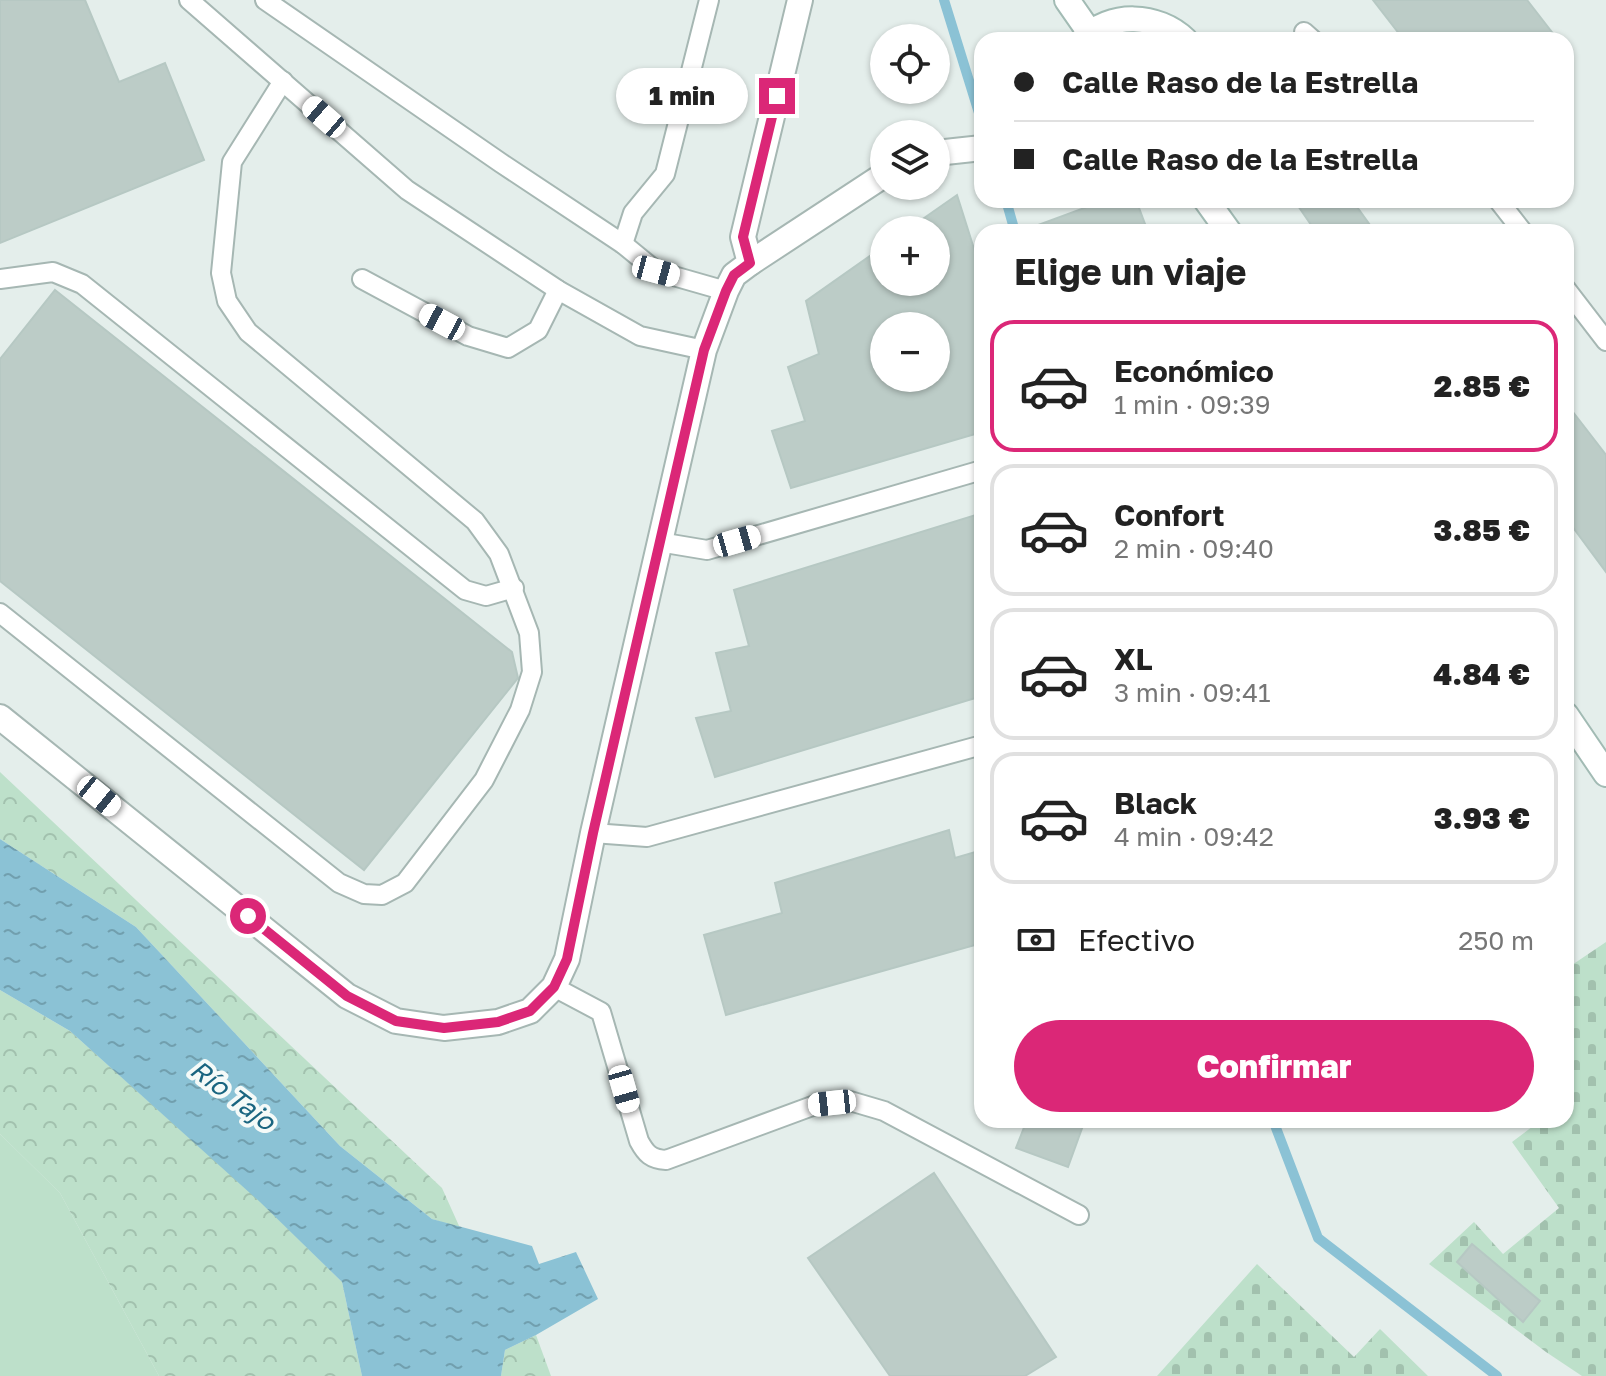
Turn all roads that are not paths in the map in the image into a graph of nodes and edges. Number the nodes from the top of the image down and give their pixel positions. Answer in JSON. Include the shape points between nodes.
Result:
{"nodes":[{"id":1,"x":189,"y":0,"type":"edge"},
{"id":2,"x":265,"y":0,"type":"edge"},
{"id":3,"x":709,"y":0,"type":"edge"},
{"id":4,"x":800,"y":0,"type":"edge"},
{"id":5,"x":1067,"y":0,"type":"edge"},
{"id":6,"x":1084,"y":32,"type":"edge"},
{"id":7,"x":1096,"y":32,"type":"edge"},
{"id":8,"x":1176,"y":32,"type":"edge"},
{"id":9,"x":283,"y":81,"type":"junction"},
{"id":10,"x":974,"y":149,"type":"edge"},
{"id":11,"x":950,"y":151,"type":"edge"},
{"id":12,"x":870,"y":184,"type":"edge"},
{"id":13,"x":1504,"y":208,"type":"edge"},
{"id":14,"x":1517,"y":224,"type":"edge"},
{"id":15,"x":623,"y":244,"type":"junction"},
{"id":16,"x":750,"y":263,"type":"junction"},
{"id":17,"x":0,"y":279,"type":"edge"},
{"id":18,"x":362,"y":279,"type":"dead end"},
{"id":19,"x":558,"y":290,"type":"junction"},
{"id":20,"x":726,"y":291,"type":"junction"},
{"id":21,"x":1574,"y":299,"type":"edge"},
{"id":22,"x":1606,"y":341,"type":"edge"},
{"id":23,"x":704,"y":350,"type":"junction"},
{"id":24,"x":974,"y":472,"type":"edge"},
{"id":25,"x":659,"y":542,"type":"junction"},
{"id":26,"x":514,"y":588,"type":"junction"},
{"id":27,"x":0,"y":613,"type":"edge"},
{"id":28,"x":0,"y":717,"type":"edge"},
{"id":29,"x":1574,"y":727,"type":"edge"},
{"id":30,"x":974,"y":747,"type":"edge"},
{"id":31,"x":1606,"y":774,"type":"edge"},
{"id":32,"x":593,"y":833,"type":"junction"},
{"id":33,"x":554,"y":987,"type":"junction"},
{"id":34,"x":1079,"y":1215,"type":"dead end"}],
"edges":[{"from":1,"to":9,"type":"lane"},
{"from":2,"to":15,"type":"lane"},
{"from":3,"to":15,"type":"lane","via":[[665,174],[633,213]]},
{"from":4,"to":16,"type":"street","via":[[743,237]]},
{"from":5,"to":6,"type":"street"},
{"from":7,"to":8,"type":"street","via":[[1117,20],[1147,19]]},
{"from":9,"to":19,"type":"lane","via":[[407,190]]},
{"from":9,"to":26,"type":"lane","via":[[232,162],[221,273],[227,301],[248,332],[475,521],[499,554]]},
{"from":10,"to":11,"type":"street"},
{"from":12,"to":16,"type":"street"},
{"from":13,"to":14,"type":"lane"},
{"from":15,"to":20,"type":"lane","via":[[656,271]]},
{"from":16,"to":20,"type":"street","via":[[734,275]]},
{"from":17,"to":26,"type":"lane","via":[[53,272],[82,284],[465,590],[486,596]]},
{"from":18,"to":19,"type":"lane","via":[[468,336],[508,348],[538,330]]},
{"from":19,"to":23,"type":"lane","via":[[640,336]]},
{"from":20,"to":23,"type":"street"},
{"from":21,"to":22,"type":"lane"},
{"from":23,"to":25,"type":"street"},
{"from":24,"to":25,"type":"lane","via":[[707,550]]},
{"from":25,"to":32,"type":"street"},
{"from":26,"to":27,"type":"lane","via":[[529,633],[532,672],[520,710],[484,780],[405,883],[382,895],[339,883]]},
{"from":28,"to":33,"type":"street","via":[[347,996],[396,1021],[444,1028],[498,1022],[530,1011]]},
{"from":29,"to":31,"type":"street"},
{"from":30,"to":32,"type":"lane","via":[[647,837]]},
{"from":32,"to":33,"type":"street","via":[[567,959]]},
{"from":33,"to":34,"type":"lane","via":[[601,1012],[639,1141],[654,1159],[666,1160],[815,1105],[850,1101],[884,1111]]}]}
